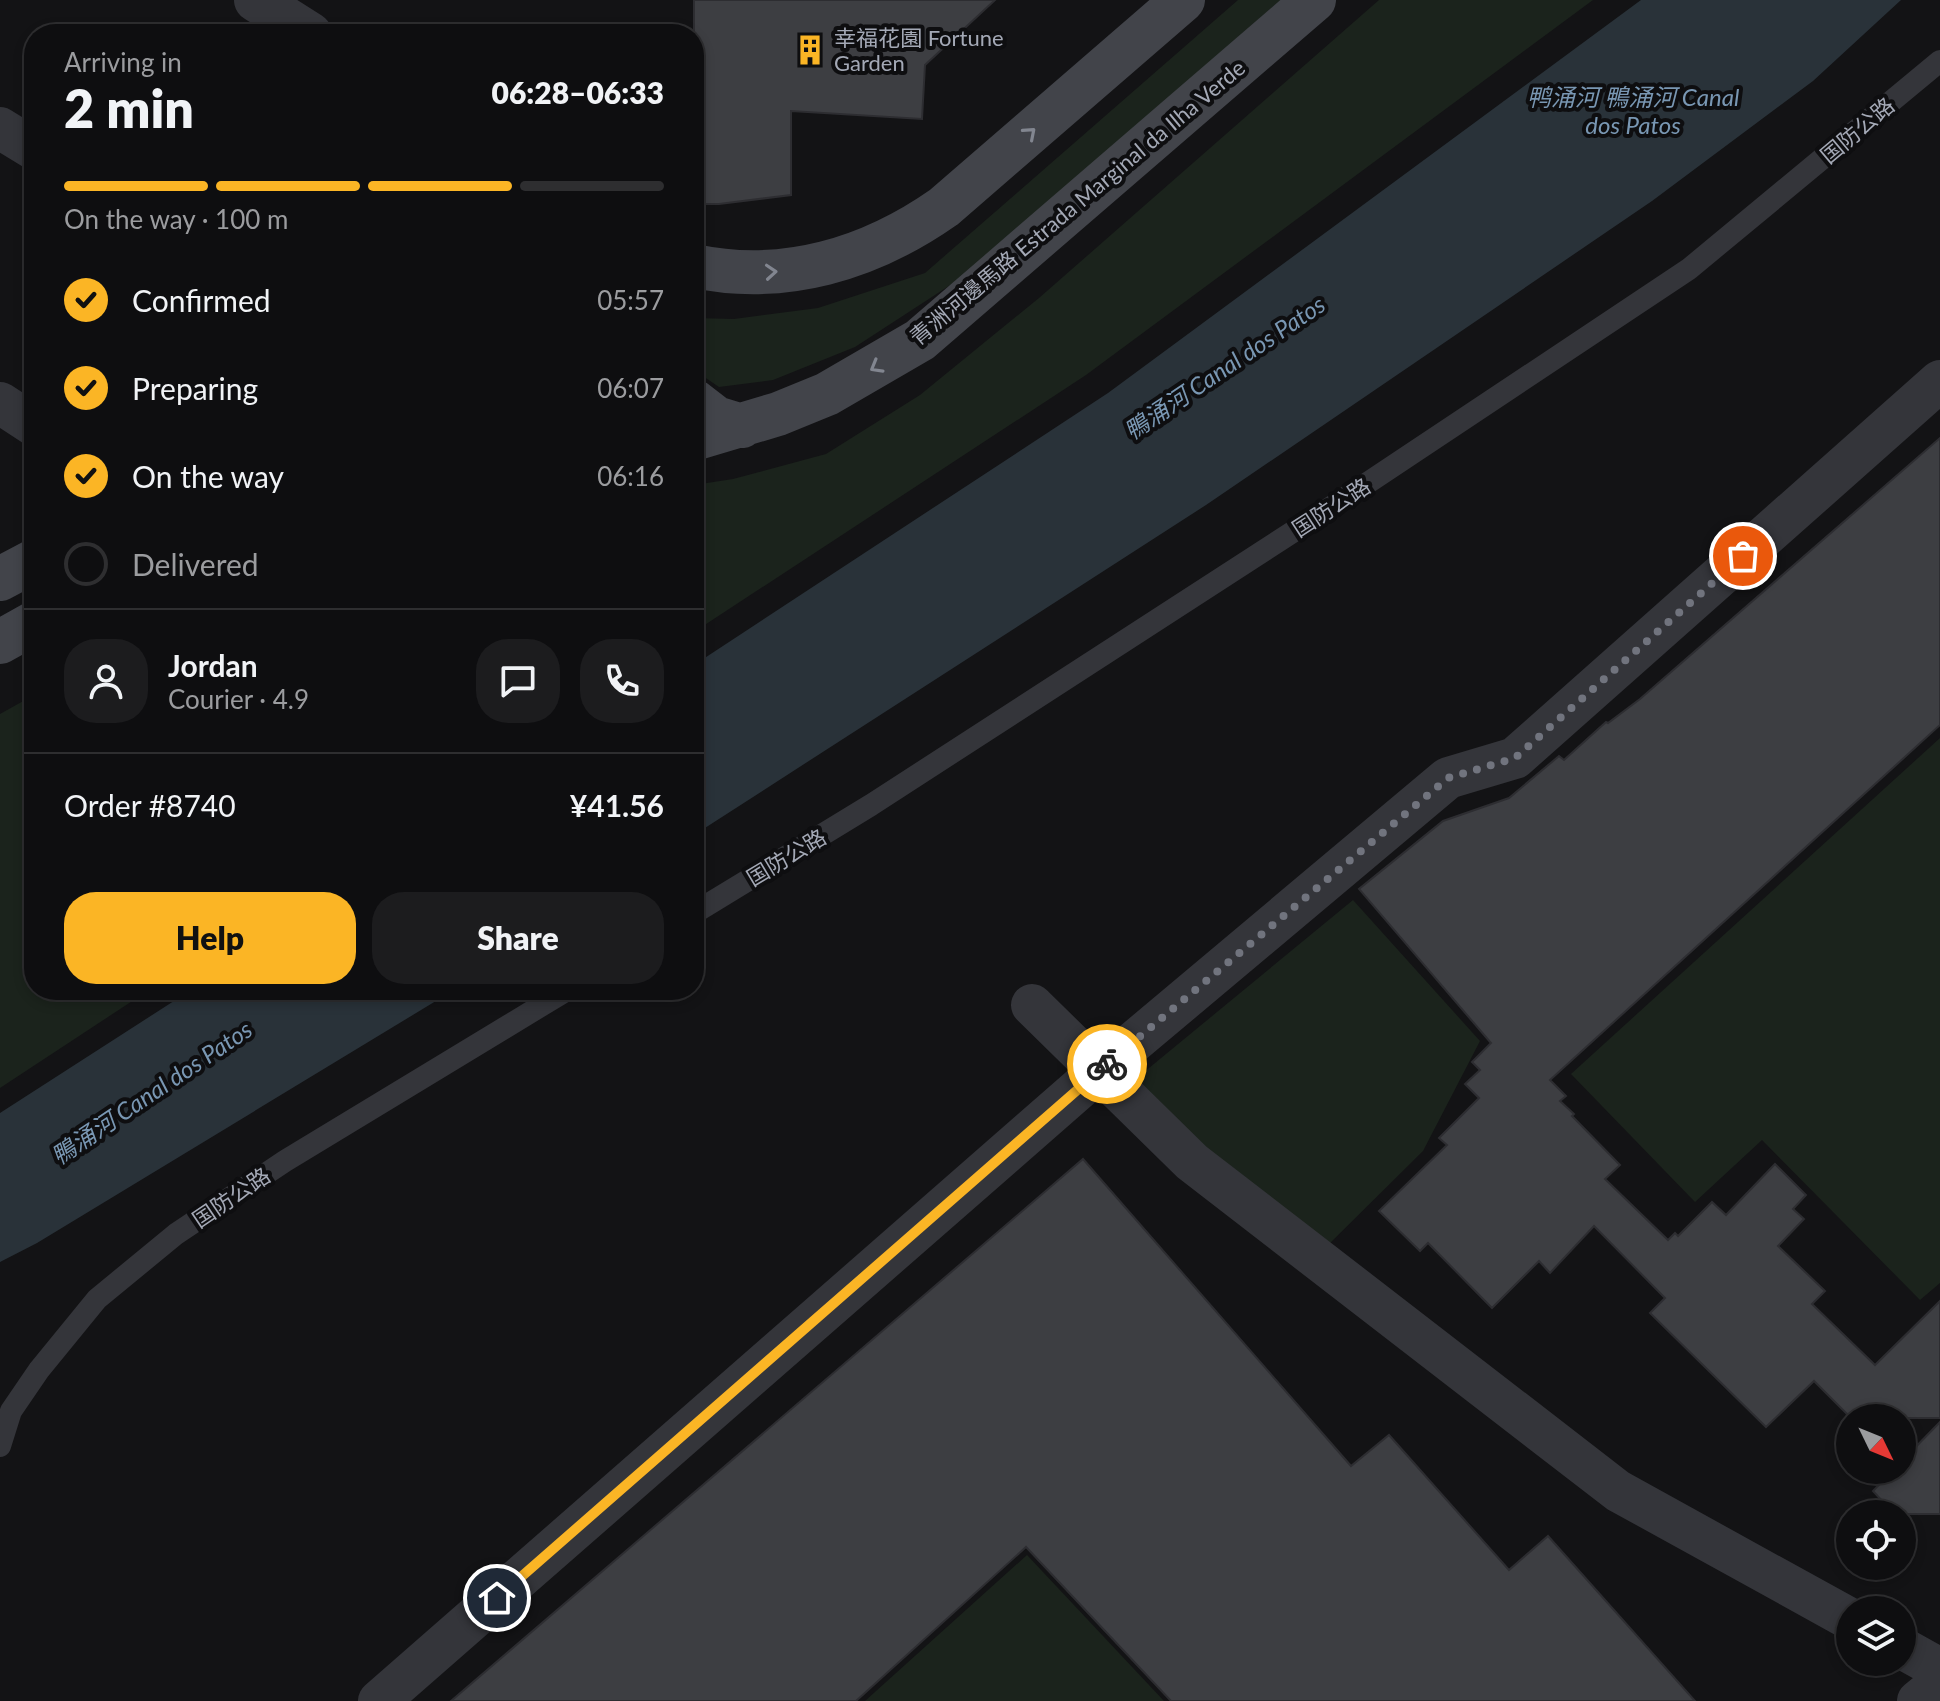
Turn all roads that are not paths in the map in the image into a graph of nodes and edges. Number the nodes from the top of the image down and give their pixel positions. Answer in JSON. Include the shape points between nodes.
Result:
{"nodes":[{"id":1,"x":256,"y":0,"type":"edge"},
{"id":2,"x":1183,"y":0,"type":"edge"},
{"id":3,"x":1314,"y":0,"type":"edge"},
{"id":4,"x":294,"y":24,"type":"edge"},
{"id":5,"x":1940,"y":61,"type":"edge"},
{"id":6,"x":0,"y":128,"type":"edge"},
{"id":7,"x":24,"y":143,"type":"edge"},
{"id":8,"x":704,"y":270,"type":"edge"},
{"id":9,"x":1940,"y":381,"type":"edge"},
{"id":10,"x":0,"y":403,"type":"edge"},
{"id":11,"x":704,"y":409,"type":"edge"},
{"id":12,"x":24,"y":419,"type":"edge"},
{"id":13,"x":742,"y":426,"type":"junction"},
{"id":14,"x":704,"y":436,"type":"edge"},
{"id":15,"x":24,"y":566,"type":"edge"},
{"id":16,"x":0,"y":579,"type":"edge"},
{"id":17,"x":24,"y":629,"type":"edge"},
{"id":18,"x":0,"y":642,"type":"edge"},
{"id":19,"x":704,"y":907,"type":"edge"},
{"id":20,"x":551,"y":1000,"type":"edge"},
{"id":21,"x":1032,"y":1005,"type":"dead end"},
{"id":22,"x":1098,"y":1072,"type":"junction"},
{"id":23,"x":0,"y":1446,"type":"edge"},
{"id":24,"x":1836,"y":1611,"type":"edge"},
{"id":25,"x":1916,"y":1656,"type":"edge"},
{"id":26,"x":1940,"y":1669,"type":"edge"},
{"id":27,"x":1940,"y":1683,"type":"edge"},
{"id":28,"x":379,"y":1701,"type":"edge"},
{"id":29,"x":1918,"y":1701,"type":"edge"}],
"edges":[{"from":1,"to":4,"type":"street"},
{"from":8,"to":2,"type":"main road","one_way":true,"via":[[807,268],[856,256],[902,235],[944,207]]},
{"from":3,"to":13,"type":"main road","name":"青洲河邊馬路 Estrada Marginal da Ilha Verde","one_way":true,"via":[[920,340],[827,394]]},
{"from":5,"to":19,"type":"lane","name":"国防公路","via":[[1689,269],[1277,543]]},
{"from":6,"to":7,"type":"street"},
{"from":9,"to":22,"type":"street","via":[[1515,758],[1448,778]]},
{"from":10,"to":12,"type":"street"},
{"from":11,"to":13,"type":"main road"},
{"from":13,"to":14,"type":"main road","name":"青洲河邊馬路 Estrada Marginal da Ilha Verde"},
{"from":15,"to":16,"type":"main road"},
{"from":17,"to":18,"type":"main road"},
{"from":20,"to":23,"type":"lane","name":"国防公路","via":[[285,1161],[176,1234],[97,1299],[11,1411]]},
{"from":21,"to":22,"type":"street"},
{"from":22,"to":24,"type":"street","via":[[1192,1162],[1618,1491]]},
{"from":22,"to":28,"type":"street"},
{"from":25,"to":26,"type":"street"},
{"from":27,"to":29,"type":"street"}]}
